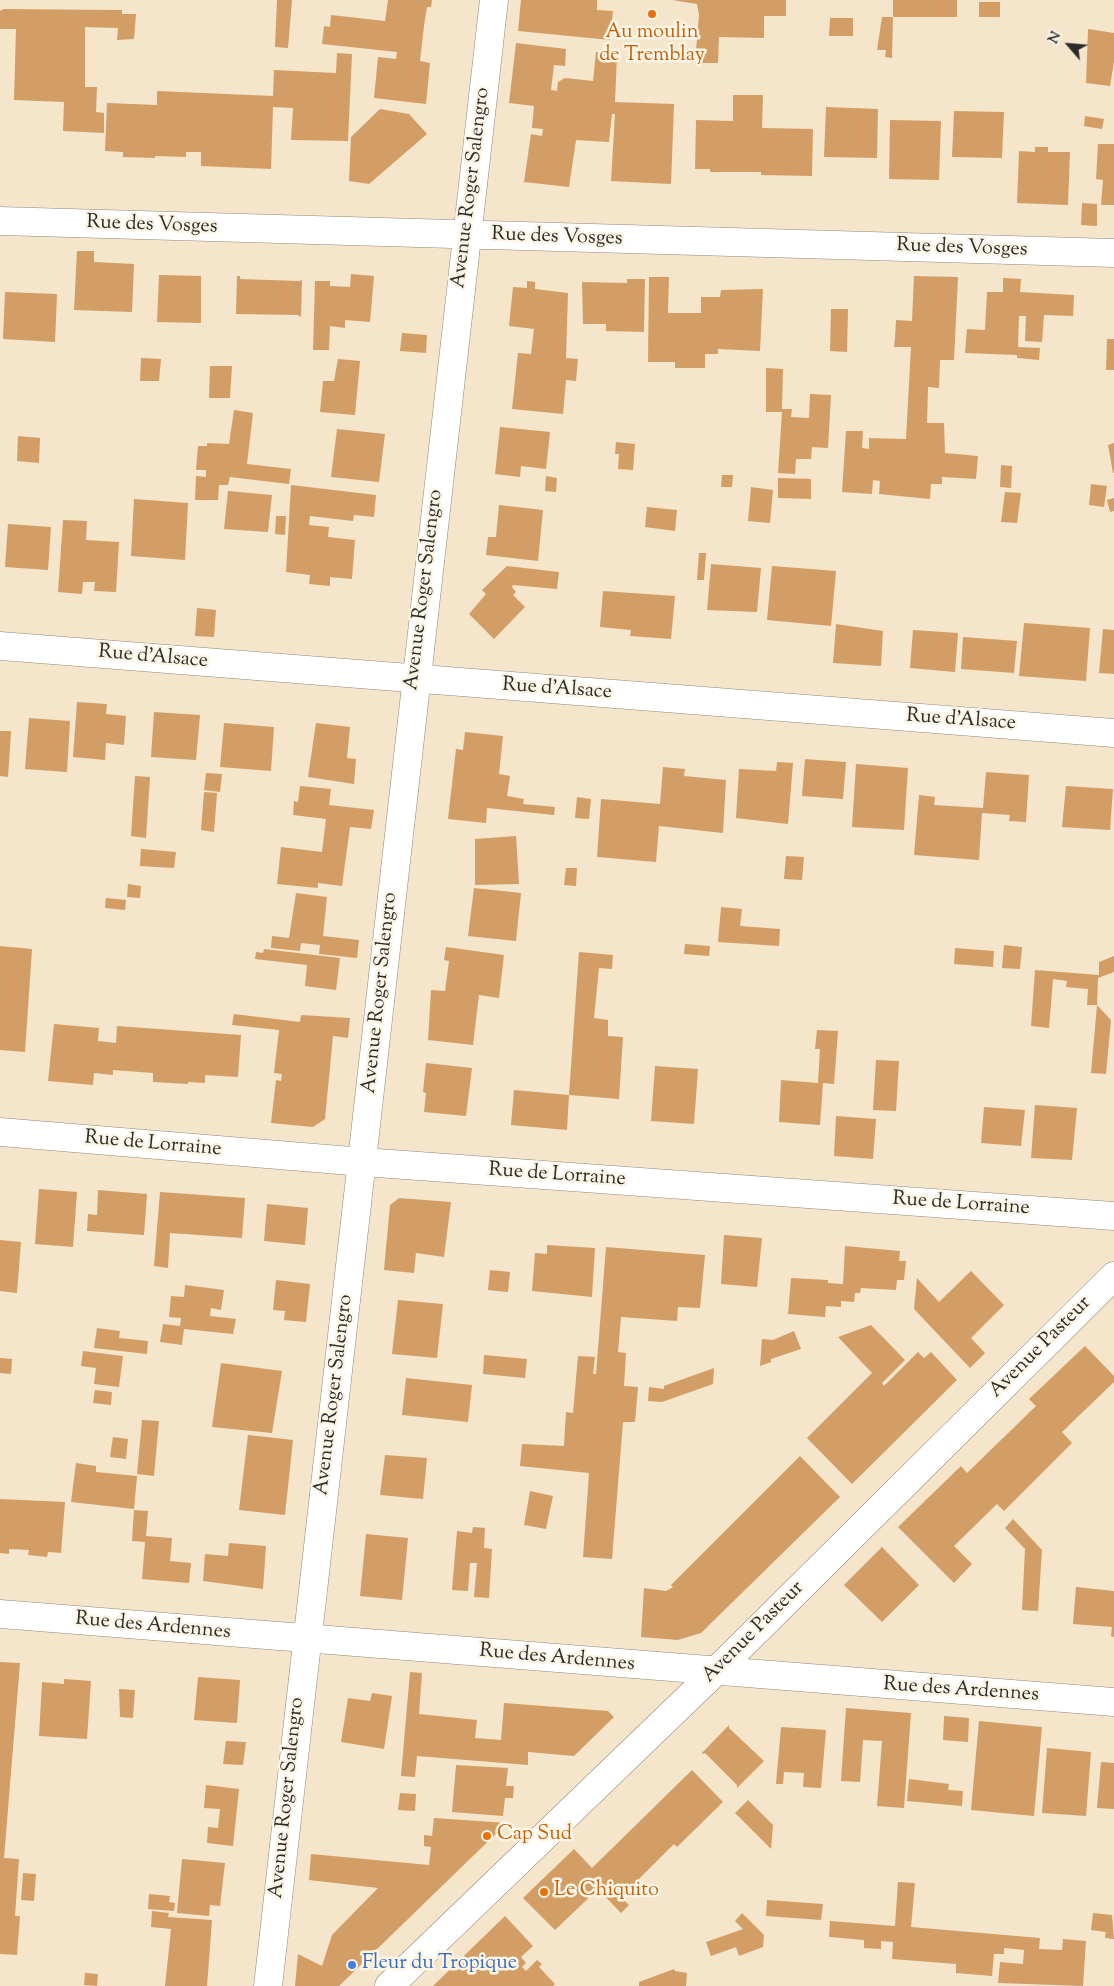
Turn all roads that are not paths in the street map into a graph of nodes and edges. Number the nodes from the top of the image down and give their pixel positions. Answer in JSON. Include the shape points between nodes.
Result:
{"nodes":[{"id":1,"x":494,"y":0,"type":"edge"},
{"id":2,"x":0,"y":221,"type":"edge"},
{"id":3,"x":468,"y":236,"type":"junction"},
{"id":4,"x":1114,"y":253,"type":"edge"},
{"id":5,"x":0,"y":646,"type":"edge"},
{"id":6,"x":415,"y":679,"type":"junction"},
{"id":7,"x":1114,"y":733,"type":"edge"},
{"id":8,"x":0,"y":1132,"type":"edge"},
{"id":9,"x":363,"y":1162,"type":"junction"},
{"id":10,"x":1114,"y":1216,"type":"edge"},
{"id":11,"x":1114,"y":1276,"type":"edge"},
{"id":12,"x":0,"y":1614,"type":"edge"},
{"id":13,"x":306,"y":1639,"type":"junction"},
{"id":14,"x":715,"y":1672,"type":"junction"},
{"id":15,"x":1114,"y":1702,"type":"edge"},
{"id":16,"x":268,"y":1986,"type":"edge"},
{"id":17,"x":389,"y":1986,"type":"edge"}],
"edges":[{"from":1,"to":3,"type":"street","name":"Avenue Roger Salengro"},
{"from":2,"to":3,"type":"street","name":"Rue des Vosges"},
{"from":3,"to":4,"type":"street","name":"Rue des Vosges"},
{"from":3,"to":6,"type":"street","name":"Avenue Roger Salengro"},
{"from":5,"to":6,"type":"street","name":"Rue d'Alsace"},
{"from":6,"to":7,"type":"street","name":"Rue d'Alsace"},
{"from":6,"to":9,"type":"street","name":"Avenue Roger Salengro"},
{"from":8,"to":9,"type":"street","name":"Rue de Lorraine"},
{"from":9,"to":10,"type":"street","name":"Rue de Lorraine"},
{"from":9,"to":13,"type":"street","name":"Avenue Roger Salengro"},
{"from":11,"to":14,"type":"street","name":"Avenue Pasteur"},
{"from":12,"to":13,"type":"street","name":"Rue des Ardennes"},
{"from":13,"to":14,"type":"street","name":"Rue des Ardennes"},
{"from":13,"to":16,"type":"street","name":"Avenue Roger Salengro"},
{"from":14,"to":15,"type":"street","name":"Rue des Ardennes"},
{"from":14,"to":17,"type":"street","name":"Avenue Pasteur"}]}
